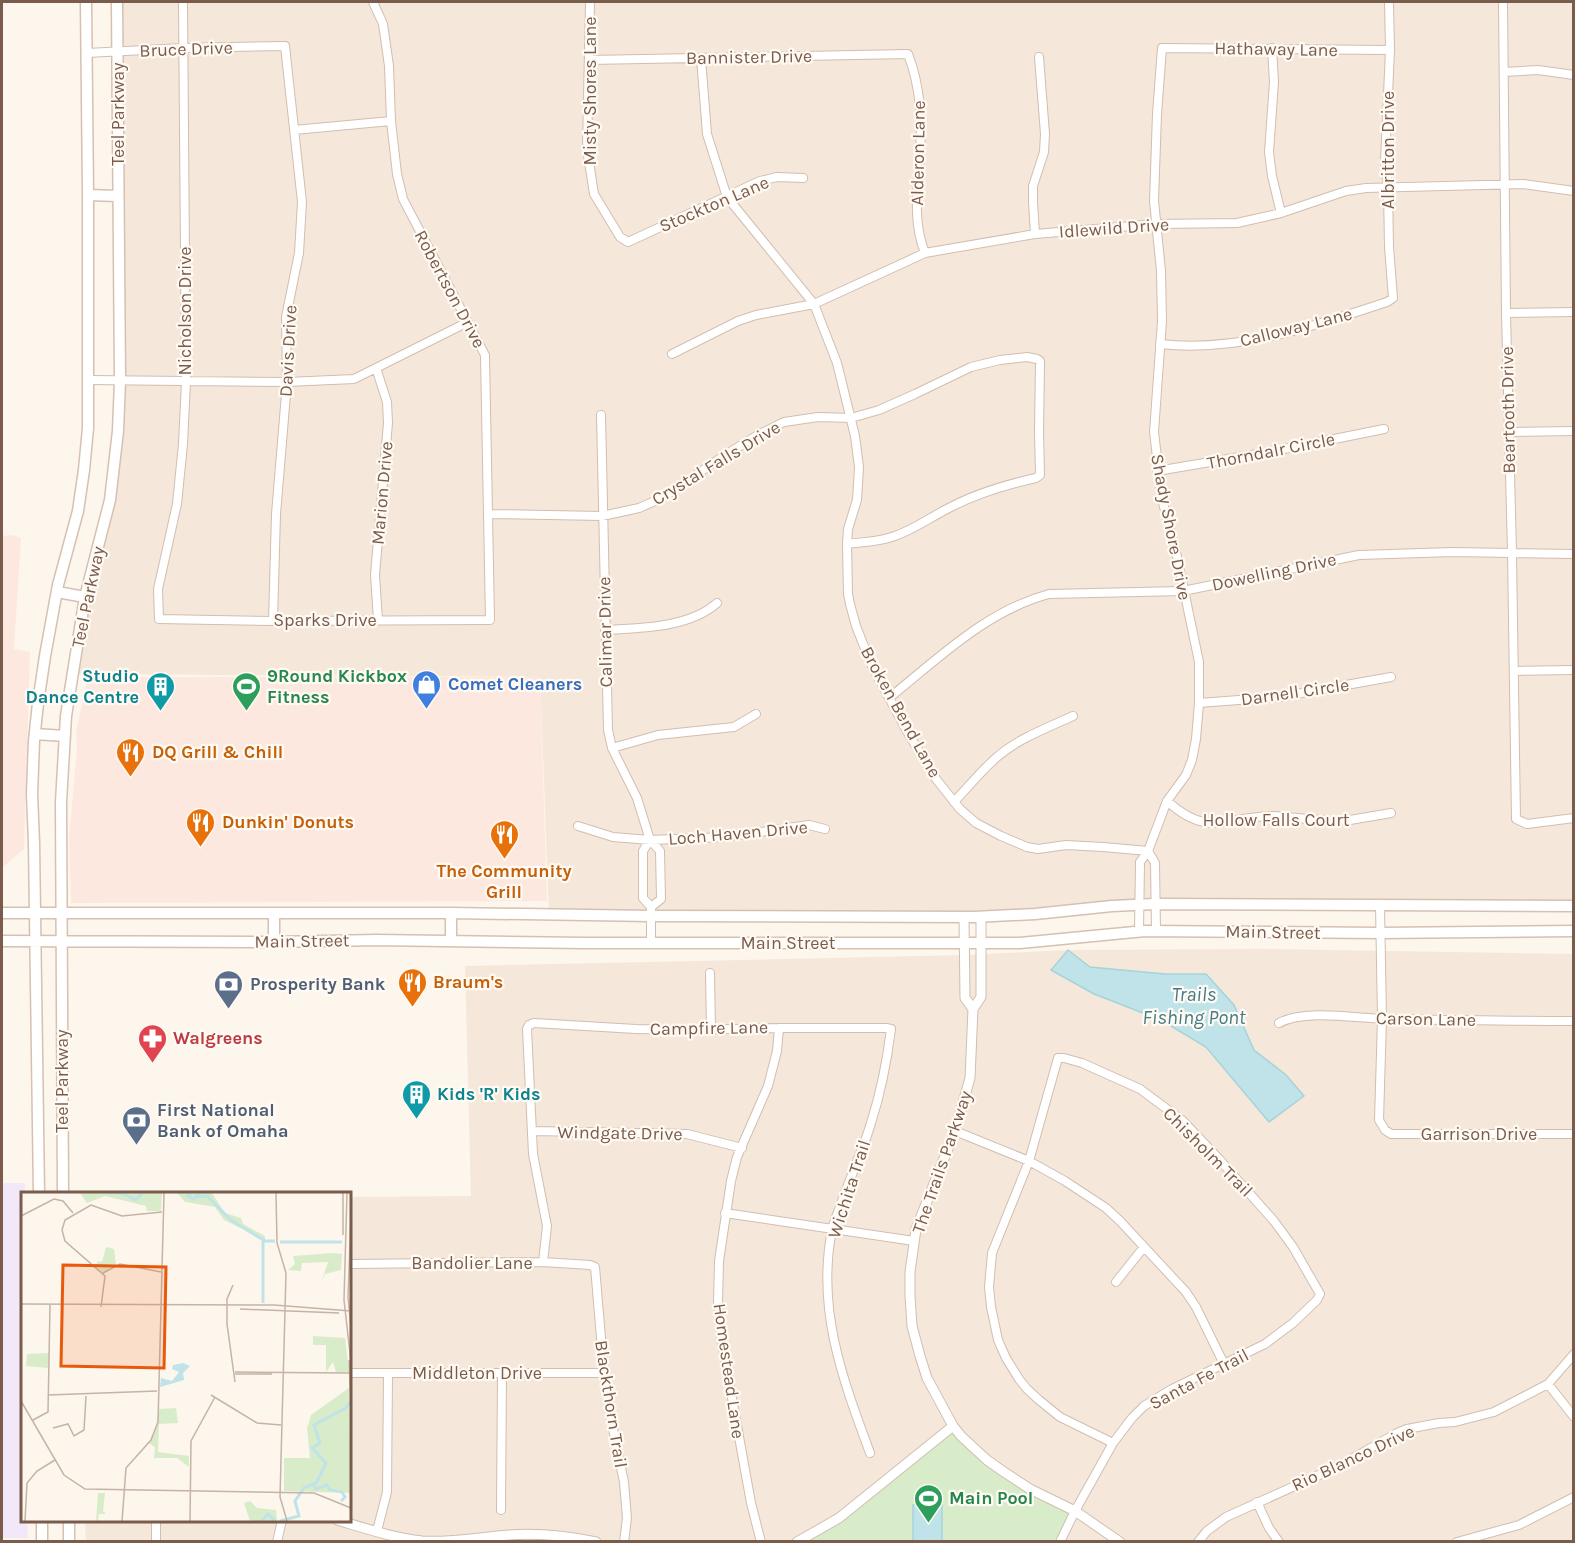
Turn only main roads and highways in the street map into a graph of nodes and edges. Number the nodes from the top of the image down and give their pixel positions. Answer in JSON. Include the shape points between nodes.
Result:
{"nodes":[{"id":1,"x":86,"y":2,"type":"edge"},
{"id":2,"x":117,"y":2,"type":"edge"},
{"id":3,"x":88,"y":195,"type":"junction"},
{"id":4,"x":118,"y":196,"type":"junction"},
{"id":5,"x":57,"y":592,"type":"junction"},
{"id":6,"x":85,"y":597,"type":"junction"},
{"id":7,"x":34,"y":734,"type":"junction"},
{"id":8,"x":65,"y":736,"type":"junction"},
{"id":9,"x":1574,"y":906,"type":"edge"},
{"id":10,"x":35,"y":912,"type":"junction"},
{"id":11,"x":62,"y":912,"type":"junction"},
{"id":12,"x":2,"y":913,"type":"edge"},
{"id":13,"x":274,"y":913,"type":"junction"},
{"id":14,"x":451,"y":913,"type":"junction"},
{"id":15,"x":1574,"y":932,"type":"edge"},
{"id":16,"x":2,"y":941,"type":"edge"},
{"id":17,"x":36,"y":941,"type":"junction"},
{"id":18,"x":62,"y":941,"type":"junction"},
{"id":19,"x":451,"y":941,"type":"junction"},
{"id":20,"x":274,"y":942,"type":"junction"},
{"id":21,"x":39,"y":1192,"type":"edge"},
{"id":22,"x":63,"y":1192,"type":"edge"},
{"id":23,"x":42,"y":1522,"type":"edge"},
{"id":24,"x":69,"y":1522,"type":"edge"},
{"id":25,"x":42,"y":1542,"type":"edge"},
{"id":26,"x":69,"y":1542,"type":"edge"}],
"edges":[{"from":1,"to":3,"type":"main road","name":"Teel Parkway"},
{"from":2,"to":4,"type":"main road","name":"Teel Parkway"},
{"from":3,"to":4,"type":"main road"},
{"from":3,"to":5,"type":"main road","name":"Teel Parkway","via":[[88,428],[78,511]]},
{"from":4,"to":6,"type":"main road","name":"Teel Parkway","via":[[118,431],[110,500]]},
{"from":5,"to":6,"type":"main road"},
{"from":5,"to":7,"type":"main road","name":"Teel Parkway"},
{"from":6,"to":8,"type":"main road","name":"Teel Parkway"},
{"from":7,"to":8,"type":"main road"},
{"from":7,"to":10,"type":"main road","name":"Teel Parkway"},
{"from":8,"to":11,"type":"main road","name":"Teel Parkway"},
{"from":9,"to":14,"type":"main road","name":"Main Street","via":[[1155,904],[981,917],[651,911]]},
{"from":10,"to":11,"type":"main road","name":"Main Street"},
{"from":10,"to":12,"type":"main road","name":"Main Street"},
{"from":10,"to":17,"type":"main road","name":"Teel Parkway"},
{"from":11,"to":13,"type":"main road","name":"Main Street"},
{"from":11,"to":18,"type":"main road","name":"Teel Parkway"},
{"from":13,"to":14,"type":"main road","name":"Main Street"},
{"from":13,"to":20,"type":"main road"},
{"from":14,"to":19,"type":"main road"},
{"from":15,"to":19,"type":"main road","name":"Main Street","via":[[1139,931],[1020,943]]},
{"from":16,"to":17,"type":"main road","name":"Main Street"},
{"from":17,"to":18,"type":"main road","name":"Main Street"},
{"from":17,"to":21,"type":"main road","name":"Teel Parkway"},
{"from":18,"to":20,"type":"main road","name":"Main Street"},
{"from":18,"to":22,"type":"main road","name":"Teel Parkway"},
{"from":19,"to":20,"type":"main road","name":"Main Street"},
{"from":23,"to":25,"type":"main road"},
{"from":24,"to":26,"type":"main road"}]}
